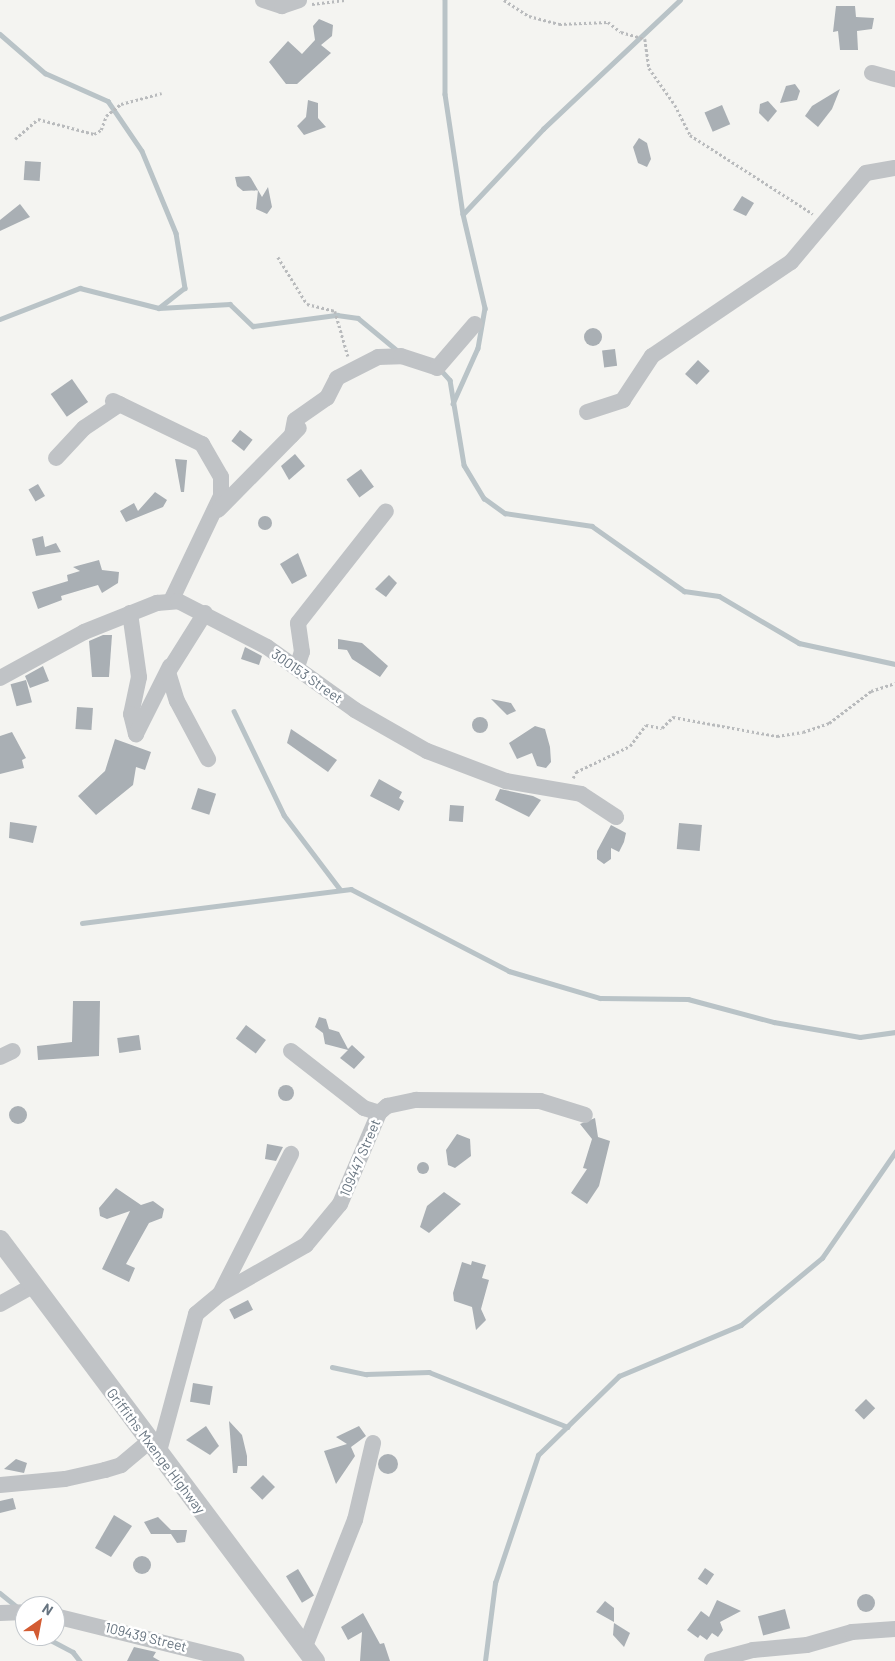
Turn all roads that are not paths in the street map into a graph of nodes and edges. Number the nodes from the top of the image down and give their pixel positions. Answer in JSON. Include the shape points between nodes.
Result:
{"nodes":[{"id":1,"x":263,"y":0,"type":"edge"},
{"id":2,"x":298,"y":1,"type":"edge"},
{"id":3,"x":872,"y":73,"type":"dead end"},
{"id":4,"x":895,"y":79,"type":"edge"},
{"id":5,"x":895,"y":168,"type":"edge"},
{"id":6,"x":475,"y":324,"type":"dead end"},
{"id":7,"x":587,"y":412,"type":"dead end"},
{"id":8,"x":56,"y":458,"type":"dead end"},
{"id":9,"x":386,"y":511,"type":"dead end"},
{"id":10,"x":212,"y":517,"type":"junction"},
{"id":11,"x":171,"y":601,"type":"junction"},
{"id":12,"x":130,"y":613,"type":"junction"},
{"id":13,"x":205,"y":613,"type":"junction"},
{"id":14,"x":170,"y":666,"type":"junction"},
{"id":15,"x":297,"y":667,"type":"junction"},
{"id":16,"x":0,"y":678,"type":"edge"},
{"id":17,"x":208,"y":759,"type":"dead end"},
{"id":18,"x":616,"y":817,"type":"dead end"},
{"id":19,"x":291,"y":1051,"type":"dead end"},
{"id":20,"x":380,"y":1113,"type":"junction"},
{"id":21,"x":585,"y":1115,"type":"dead end"},
{"id":22,"x":291,"y":1154,"type":"dead end"},
{"id":23,"x":0,"y":1240,"type":"edge"},
{"id":24,"x":32,"y":1286,"type":"junction"},
{"id":25,"x":220,"y":1294,"type":"junction"},
{"id":26,"x":0,"y":1304,"type":"edge"},
{"id":27,"x":373,"y":1443,"type":"dead end"},
{"id":28,"x":153,"y":1448,"type":"junction"},
{"id":29,"x":0,"y":1485,"type":"edge"},
{"id":30,"x":15,"y":1612,"type":"edge"},
{"id":31,"x":0,"y":1613,"type":"edge"},
{"id":32,"x":65,"y":1618,"type":"edge"},
{"id":33,"x":895,"y":1629,"type":"edge"},
{"id":34,"x":311,"y":1657,"type":"edge"},
{"id":35,"x":237,"y":1661,"type":"edge"},
{"id":36,"x":712,"y":1661,"type":"edge"}],
"edges":[{"from":1,"to":2,"type":"street","via":[[282,6]]},
{"from":3,"to":4,"type":"street"},
{"from":5,"to":7,"type":"street","via":[[866,173],[837,211],[779,273],[728,302],[652,356],[623,400]]},
{"from":6,"to":10,"type":"street","via":[[436,368],[398,356],[371,361],[337,378],[327,398],[295,420],[296,431]]},
{"from":8,"to":10,"type":"street","via":[[84,428],[116,403],[192,438],[214,458],[223,487]]},
{"from":9,"to":15,"type":"street","via":[[298,623],[302,652]]},
{"from":10,"to":11,"type":"street"},
{"from":11,"to":12,"type":"street"},
{"from":11,"to":13,"type":"street","name":"300153 Street"},
{"from":12,"to":14,"type":"street","via":[[138,677],[131,714],[136,734]]},
{"from":12,"to":16,"type":"street"},
{"from":13,"to":14,"type":"street"},
{"from":13,"to":15,"type":"street","name":"300153 Street"},
{"from":14,"to":17,"type":"street","via":[[177,701]]},
{"from":15,"to":18,"type":"street","name":"300153 Street","via":[[382,727],[427,751],[506,781],[568,790],[591,798]]},
{"from":19,"to":20,"type":"street","via":[[364,1108]]},
{"from":20,"to":21,"type":"street","name":"109447 Street","via":[[394,1104],[416,1100],[531,1101]]},
{"from":20,"to":25,"type":"street","name":"109447 Street","via":[[340,1204],[306,1245]]},
{"from":22,"to":25,"type":"street"},
{"from":23,"to":24,"type":"street","name":"Griffiths Mxenge Highway"},
{"from":24,"to":26,"type":"street"},
{"from":24,"to":28,"type":"street","name":"Griffiths Mxenge Highway"},
{"from":25,"to":28,"type":"street","name":"109447 Street","via":[[196,1314]]},
{"from":27,"to":34,"type":"street","via":[[355,1520]]},
{"from":28,"to":29,"type":"street","via":[[105,1470],[65,1479]]},
{"from":28,"to":34,"type":"street","name":"Griffiths Mxenge Highway"},
{"from":30,"to":31,"type":"street"},
{"from":32,"to":35,"type":"street","name":"109439 Street"},
{"from":33,"to":36,"type":"street","via":[[845,1633],[806,1645],[753,1650]]}]}
